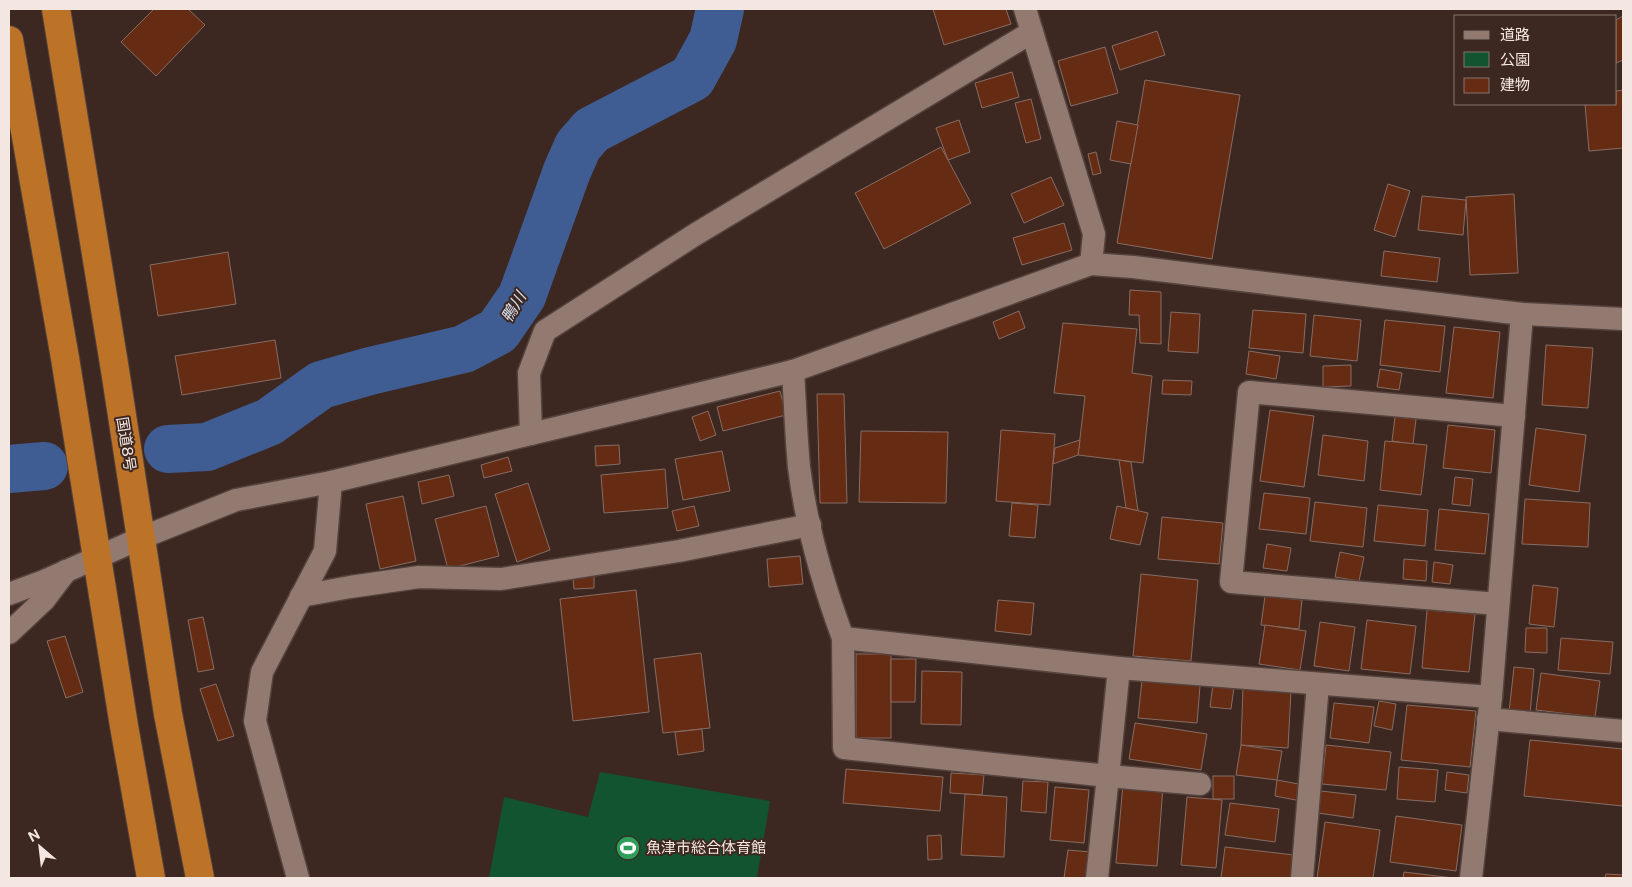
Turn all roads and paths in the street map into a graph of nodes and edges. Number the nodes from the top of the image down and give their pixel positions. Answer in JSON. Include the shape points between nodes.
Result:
{"nodes":[{"id":1,"x":1025,"y":9,"type":"edge"},
{"id":2,"x":62,"y":11,"type":"edge"},
{"id":3,"x":1032,"y":32,"type":"junction"},
{"id":4,"x":9,"y":45,"type":"edge"},
{"id":5,"x":1091,"y":264,"type":"junction"},
{"id":6,"x":1522,"y":314,"type":"junction"},
{"id":7,"x":1623,"y":319,"type":"edge"},
{"id":8,"x":793,"y":371,"type":"junction"},
{"id":9,"x":1514,"y":416,"type":"junction"},
{"id":10,"x":532,"y":434,"type":"junction"},
{"id":11,"x":331,"y":482,"type":"junction"},
{"id":12,"x":810,"y":525,"type":"junction"},
{"id":13,"x":141,"y":538,"type":"junction"},
{"id":14,"x":97,"y":557,"type":"junction"},
{"id":15,"x":67,"y":570,"type":"junction"},
{"id":16,"x":9,"y":594,"type":"edge"},
{"id":17,"x":301,"y":596,"type":"junction"},
{"id":18,"x":1498,"y":604,"type":"junction"},
{"id":19,"x":9,"y":633,"type":"edge"},
{"id":20,"x":843,"y":638,"type":"junction"},
{"id":21,"x":1119,"y":668,"type":"junction"},
{"id":22,"x":1318,"y":684,"type":"junction"},
{"id":23,"x":1489,"y":708,"type":"junction"},
{"id":24,"x":1623,"y":731,"type":"edge"},
{"id":25,"x":1108,"y":776,"type":"junction"},
{"id":26,"x":1200,"y":784,"type":"dead end"},
{"id":27,"x":151,"y":878,"type":"edge"},
{"id":28,"x":200,"y":878,"type":"edge"},
{"id":29,"x":298,"y":878,"type":"edge"},
{"id":30,"x":1097,"y":878,"type":"edge"},
{"id":31,"x":1302,"y":878,"type":"edge"},
{"id":32,"x":1471,"y":878,"type":"edge"}],
"edges":[{"from":1,"to":3,"type":"street"},
{"from":2,"to":13,"type":"highway","name":"国道8号"},
{"from":3,"to":5,"type":"street","via":[[1094,234]]},
{"from":3,"to":10,"type":"street","via":[[696,234],[545,331],[529,373]]},
{"from":4,"to":14,"type":"highway"},
{"from":5,"to":6,"type":"street"},
{"from":5,"to":8,"type":"street"},
{"from":6,"to":7,"type":"street"},
{"from":6,"to":9,"type":"street"},
{"from":8,"to":10,"type":"street"},
{"from":8,"to":12,"type":"street","via":[[800,467]]},
{"from":9,"to":18,"type":"street"},
{"from":9,"to":18,"type":"street","via":[[1249,392],[1231,582]]},
{"from":10,"to":11,"type":"street"},
{"from":11,"to":13,"type":"street","via":[[236,500]]},
{"from":11,"to":17,"type":"street","via":[[325,551]]},
{"from":12,"to":17,"type":"street","via":[[680,552],[501,579],[419,577]]},
{"from":12,"to":20,"type":"street"},
{"from":13,"to":14,"type":"street"},
{"from":13,"to":28,"type":"highway","name":"国道8号","via":[[168,714]]},
{"from":14,"to":15,"type":"street"},
{"from":14,"to":27,"type":"highway"},
{"from":15,"to":16,"type":"street"},
{"from":15,"to":19,"type":"street","via":[[44,600]]},
{"from":17,"to":29,"type":"street","via":[[262,672],[255,722]]},
{"from":18,"to":23,"type":"street"},
{"from":20,"to":21,"type":"street"},
{"from":20,"to":25,"type":"street","via":[[844,748]]},
{"from":21,"to":22,"type":"street"},
{"from":21,"to":25,"type":"street"},
{"from":22,"to":23,"type":"street"},
{"from":22,"to":31,"type":"street"},
{"from":23,"to":24,"type":"street"},
{"from":23,"to":32,"type":"street"},
{"from":25,"to":26,"type":"street"},
{"from":25,"to":30,"type":"street"}]}
